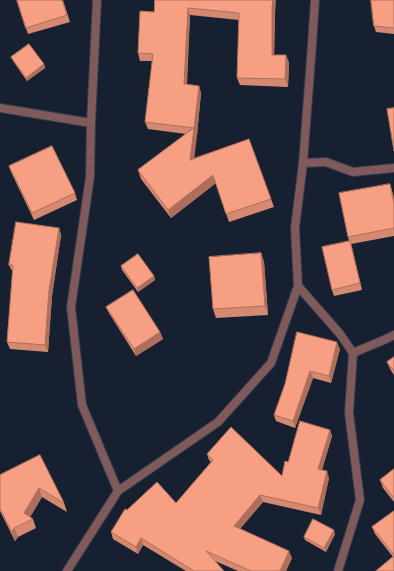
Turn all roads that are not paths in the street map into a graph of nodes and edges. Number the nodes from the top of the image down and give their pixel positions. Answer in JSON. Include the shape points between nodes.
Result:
{"nodes":[{"id":1,"x":97,"y":0,"type":"edge"},
{"id":2,"x":314,"y":0,"type":"edge"},
{"id":3,"x":0,"y":108,"type":"edge"},
{"id":4,"x":91,"y":123,"type":"junction"},
{"id":5,"x":303,"y":163,"type":"junction"},
{"id":6,"x":394,"y":168,"type":"edge"},
{"id":7,"x":298,"y":286,"type":"junction"},
{"id":8,"x":394,"y":335,"type":"edge"},
{"id":9,"x":353,"y":353,"type":"junction"},
{"id":10,"x":118,"y":491,"type":"junction"},
{"id":11,"x":67,"y":571,"type":"edge"},
{"id":12,"x":338,"y":571,"type":"edge"}],
"edges":[{"from":1,"to":4,"type":"street"},
{"from":2,"to":5,"type":"street"},
{"from":3,"to":4,"type":"street"},
{"from":4,"to":10,"type":"street","via":[[90,177],[71,307],[82,405]]},
{"from":5,"to":6,"type":"street","via":[[326,162],[353,172]]},
{"from":5,"to":7,"type":"street","via":[[295,228]]},
{"from":7,"to":9,"type":"street","via":[[340,334]]},
{"from":7,"to":10,"type":"street","via":[[271,363],[218,422]]},
{"from":8,"to":9,"type":"street"},
{"from":9,"to":12,"type":"street","via":[[349,414],[360,500]]},
{"from":10,"to":11,"type":"street"}]}
